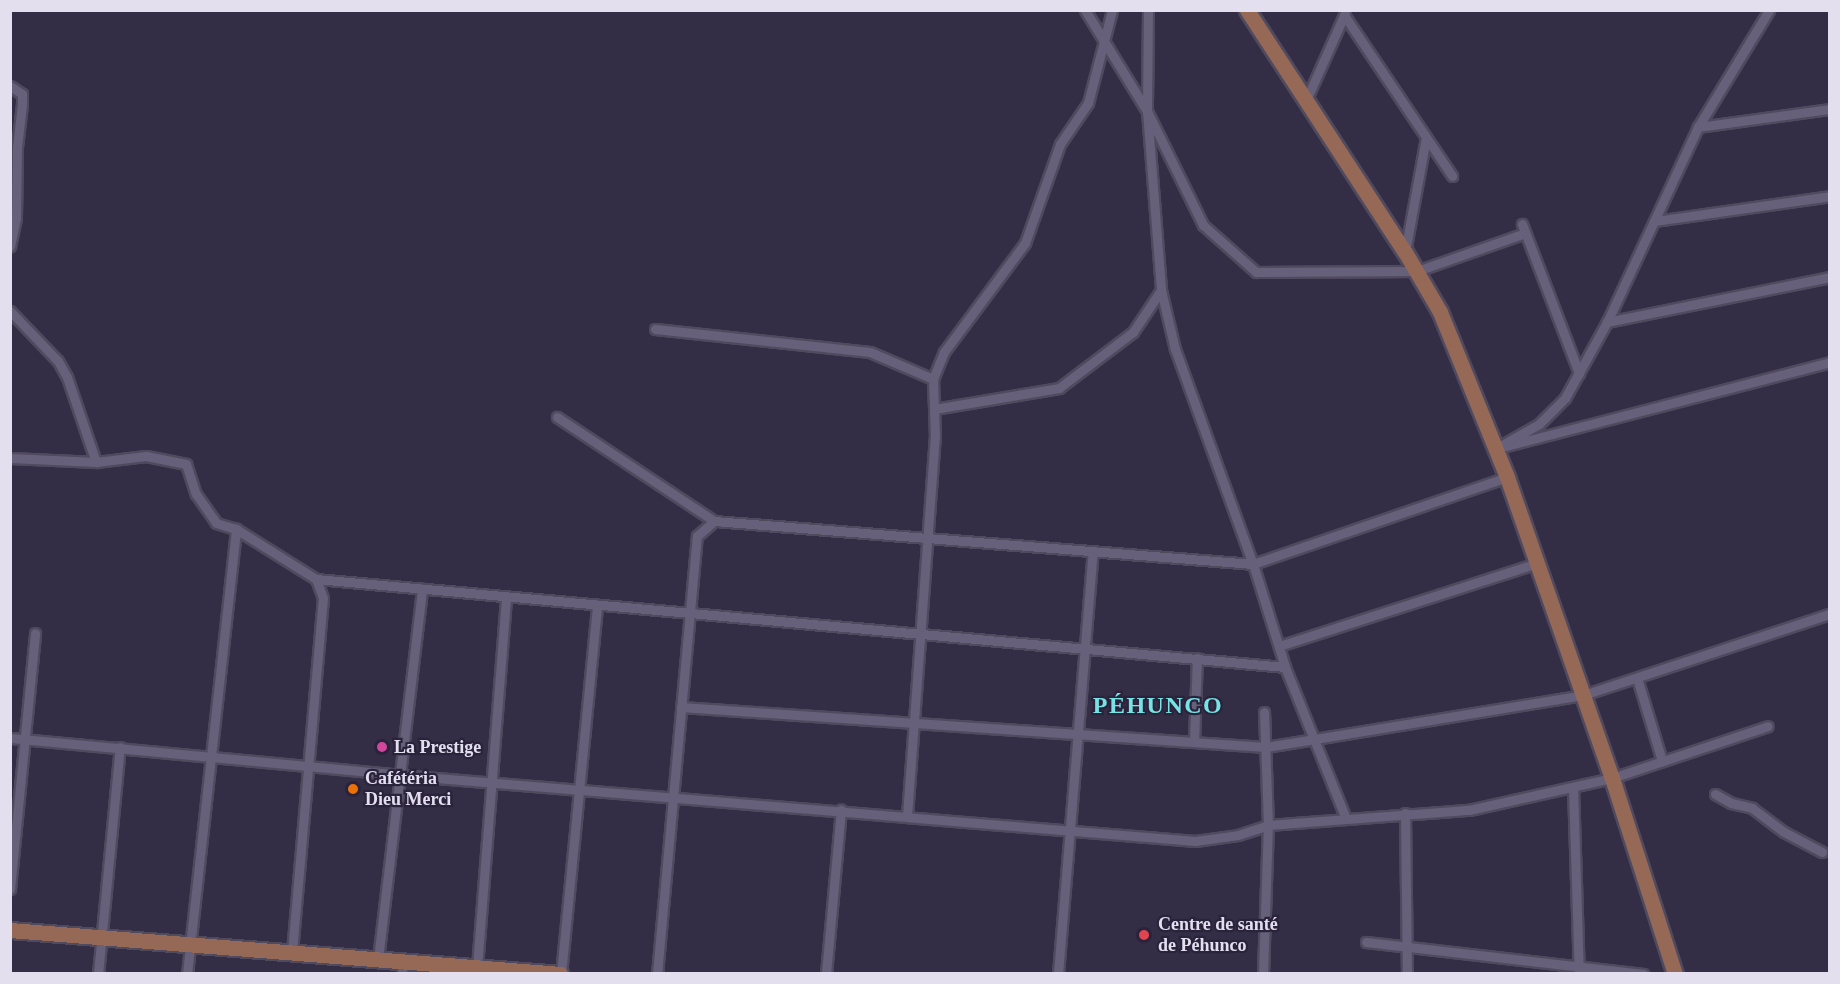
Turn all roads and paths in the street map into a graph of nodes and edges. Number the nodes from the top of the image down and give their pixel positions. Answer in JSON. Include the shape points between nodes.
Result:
{"nodes":[{"id":1,"x":1085,"y":10,"type":"edge"},
{"id":2,"x":1112,"y":10,"type":"edge"},
{"id":3,"x":1148,"y":10,"type":"edge"},
{"id":4,"x":1247,"y":10,"type":"edge"},
{"id":5,"x":1769,"y":10,"type":"edge"},
{"id":6,"x":1345,"y":13,"type":"edge"},
{"id":7,"x":1104,"y":41,"type":"junction"},
{"id":8,"x":10,"y":86,"type":"edge"},
{"id":9,"x":1306,"y":98,"type":"junction"},
{"id":10,"x":1830,"y":109,"type":"edge"},
{"id":11,"x":1147,"y":111,"type":"junction"},
{"id":12,"x":1698,"y":127,"type":"junction"},
{"id":13,"x":1426,"y":138,"type":"junction"},
{"id":14,"x":1452,"y":176,"type":"dead end"},
{"id":15,"x":1830,"y":196,"type":"edge"},
{"id":16,"x":1654,"y":220,"type":"junction"},
{"id":17,"x":10,"y":246,"type":"edge"},
{"id":18,"x":1405,"y":252,"type":"junction"},
{"id":19,"x":1417,"y":271,"type":"junction"},
{"id":20,"x":1830,"y":277,"type":"edge"},
{"id":21,"x":1161,"y":290,"type":"junction"},
{"id":22,"x":10,"y":311,"type":"edge"},
{"id":23,"x":1607,"y":322,"type":"junction"},
{"id":24,"x":655,"y":330,"type":"dead end"},
{"id":25,"x":1830,"y":362,"type":"edge"},
{"id":26,"x":1579,"y":373,"type":"junction"},
{"id":27,"x":933,"y":379,"type":"junction"},
{"id":28,"x":934,"y":409,"type":"junction"},
{"id":29,"x":556,"y":417,"type":"dead end"},
{"id":30,"x":1496,"y":449,"type":"junction"},
{"id":31,"x":10,"y":458,"type":"edge"},
{"id":32,"x":96,"y":462,"type":"junction"},
{"id":33,"x":1507,"y":477,"type":"junction"},
{"id":34,"x":714,"y":521,"type":"junction"},
{"id":35,"x":236,"y":529,"type":"junction"},
{"id":36,"x":928,"y":538,"type":"junction"},
{"id":37,"x":1093,"y":551,"type":"junction"},
{"id":38,"x":1537,"y":563,"type":"junction"},
{"id":39,"x":1253,"y":564,"type":"junction"},
{"id":40,"x":316,"y":579,"type":"junction"},
{"id":41,"x":422,"y":589,"type":"junction"},
{"id":42,"x":506,"y":597,"type":"junction"},
{"id":43,"x":597,"y":605,"type":"junction"},
{"id":44,"x":690,"y":614,"type":"junction"},
{"id":45,"x":1830,"y":614,"type":"edge"},
{"id":46,"x":35,"y":633,"type":"dead end"},
{"id":47,"x":921,"y":634,"type":"junction"},
{"id":48,"x":1279,"y":646,"type":"junction"},
{"id":49,"x":1086,"y":648,"type":"junction"},
{"id":50,"x":1197,"y":658,"type":"junction"},
{"id":51,"x":1285,"y":667,"type":"junction"},
{"id":52,"x":1637,"y":678,"type":"junction"},
{"id":53,"x":1583,"y":695,"type":"junction"},
{"id":54,"x":681,"y":707,"type":"junction"},
{"id":55,"x":1264,"y":712,"type":"dead end"},
{"id":56,"x":914,"y":723,"type":"junction"},
{"id":57,"x":1768,"y":726,"type":"dead end"},
{"id":58,"x":1079,"y":734,"type":"junction"},
{"id":59,"x":1316,"y":736,"type":"junction"},
{"id":60,"x":25,"y":737,"type":"junction"},
{"id":61,"x":10,"y":738,"type":"edge"},
{"id":62,"x":1194,"y":742,"type":"junction"},
{"id":63,"x":120,"y":747,"type":"junction"},
{"id":64,"x":1266,"y":747,"type":"junction"},
{"id":65,"x":213,"y":758,"type":"junction"},
{"id":66,"x":1662,"y":761,"type":"junction"},
{"id":67,"x":307,"y":767,"type":"junction"},
{"id":68,"x":400,"y":775,"type":"junction"},
{"id":69,"x":1612,"y":778,"type":"junction"},
{"id":70,"x":491,"y":782,"type":"junction"},
{"id":71,"x":1573,"y":787,"type":"junction"},
{"id":72,"x":579,"y":789,"type":"junction"},
{"id":73,"x":1715,"y":794,"type":"dead end"},
{"id":74,"x":673,"y":796,"type":"junction"},
{"id":75,"x":841,"y":810,"type":"junction"},
{"id":76,"x":1405,"y":813,"type":"junction"},
{"id":77,"x":907,"y":816,"type":"junction"},
{"id":78,"x":1345,"y":816,"type":"junction"},
{"id":79,"x":1268,"y":825,"type":"junction"},
{"id":80,"x":1072,"y":830,"type":"junction"},
{"id":81,"x":1822,"y":852,"type":"dead end"},
{"id":82,"x":10,"y":889,"type":"edge"},
{"id":83,"x":10,"y":930,"type":"edge"},
{"id":84,"x":101,"y":937,"type":"junction"},
{"id":85,"x":1366,"y":942,"type":"dead end"},
{"id":86,"x":190,"y":944,"type":"junction"},
{"id":87,"x":1406,"y":946,"type":"junction"},
{"id":88,"x":292,"y":952,"type":"junction"},
{"id":89,"x":378,"y":959,"type":"junction"},
{"id":90,"x":402,"y":967,"type":"edge"},
{"id":91,"x":477,"y":967,"type":"junction"},
{"id":92,"x":1579,"y":971,"type":"edge"},
{"id":93,"x":98,"y":974,"type":"edge"},
{"id":94,"x":187,"y":974,"type":"edge"},
{"id":95,"x":560,"y":974,"type":"edge"},
{"id":96,"x":657,"y":974,"type":"edge"},
{"id":97,"x":826,"y":974,"type":"edge"},
{"id":98,"x":1058,"y":974,"type":"edge"},
{"id":99,"x":1263,"y":974,"type":"edge"},
{"id":100,"x":1407,"y":974,"type":"edge"},
{"id":101,"x":1643,"y":974,"type":"edge"},
{"id":102,"x":1675,"y":974,"type":"edge"}],
"edges":[{"from":1,"to":7,"type":"street"},
{"from":2,"to":7,"type":"street"},
{"from":3,"to":11,"type":"street"},
{"from":4,"to":9,"type":"main road"},
{"from":5,"to":12,"type":"street"},
{"from":6,"to":9,"type":"street"},
{"from":6,"to":13,"type":"street"},
{"from":7,"to":11,"type":"street"},
{"from":7,"to":27,"type":"street","via":[[1088,102],[1060,144],[1025,243],[944,352]]},
{"from":8,"to":17,"type":"street","via":[[22,94],[16,147],[16,218]]},
{"from":9,"to":18,"type":"main road"},
{"from":10,"to":12,"type":"street"},
{"from":11,"to":19,"type":"street","via":[[1203,225],[1256,273]]},
{"from":11,"to":21,"type":"street"},
{"from":12,"to":16,"type":"street"},
{"from":13,"to":14,"type":"street"},
{"from":13,"to":18,"type":"street"},
{"from":15,"to":16,"type":"street"},
{"from":16,"to":23,"type":"street"},
{"from":18,"to":19,"type":"main road"},
{"from":19,"to":26,"type":"street","via":[[1523,229]]},
{"from":19,"to":30,"type":"main road","via":[[1440,312]]},
{"from":20,"to":23,"type":"street"},
{"from":21,"to":28,"type":"street","via":[[1133,332],[1059,388]]},
{"from":21,"to":39,"type":"street","via":[[1175,349]]},
{"from":22,"to":32,"type":"street","via":[[58,361]]},
{"from":23,"to":26,"type":"street"},
{"from":24,"to":27,"type":"street","via":[[870,352]]},
{"from":25,"to":30,"type":"street"},
{"from":26,"to":30,"type":"street","via":[[1565,398],[1539,424]]},
{"from":27,"to":28,"type":"street"},
{"from":28,"to":36,"type":"street"},
{"from":29,"to":34,"type":"street"},
{"from":30,"to":33,"type":"main road"},
{"from":31,"to":32,"type":"street"},
{"from":32,"to":35,"type":"street","via":[[146,456],[186,464],[206,512],[216,523]]},
{"from":33,"to":38,"type":"main road"},
{"from":33,"to":39,"type":"street"},
{"from":34,"to":36,"type":"street"},
{"from":34,"to":44,"type":"street","via":[[697,536]]},
{"from":35,"to":40,"type":"street"},
{"from":35,"to":65,"type":"street"},
{"from":36,"to":37,"type":"street"},
{"from":36,"to":47,"type":"street"},
{"from":37,"to":39,"type":"street"},
{"from":37,"to":49,"type":"street"},
{"from":38,"to":48,"type":"street"},
{"from":38,"to":53,"type":"main road"},
{"from":39,"to":48,"type":"street"},
{"from":40,"to":41,"type":"street"},
{"from":40,"to":67,"type":"street","via":[[323,598]]},
{"from":41,"to":42,"type":"street"},
{"from":41,"to":68,"type":"street"},
{"from":42,"to":43,"type":"street"},
{"from":42,"to":70,"type":"street"},
{"from":43,"to":44,"type":"street"},
{"from":43,"to":72,"type":"street"},
{"from":44,"to":47,"type":"street"},
{"from":44,"to":54,"type":"street"},
{"from":45,"to":52,"type":"street"},
{"from":46,"to":60,"type":"street"},
{"from":47,"to":49,"type":"street"},
{"from":47,"to":56,"type":"street"},
{"from":48,"to":51,"type":"street"},
{"from":49,"to":50,"type":"street"},
{"from":49,"to":58,"type":"street"},
{"from":50,"to":51,"type":"street"},
{"from":50,"to":62,"type":"street"},
{"from":51,"to":59,"type":"street"},
{"from":52,"to":53,"type":"street"},
{"from":52,"to":66,"type":"street"},
{"from":53,"to":59,"type":"street"},
{"from":53,"to":69,"type":"main road"},
{"from":54,"to":56,"type":"street"},
{"from":54,"to":74,"type":"street"},
{"from":55,"to":64,"type":"street"},
{"from":56,"to":58,"type":"street"},
{"from":56,"to":77,"type":"street"},
{"from":57,"to":66,"type":"street"},
{"from":58,"to":62,"type":"street"},
{"from":58,"to":80,"type":"street"},
{"from":59,"to":64,"type":"street"},
{"from":59,"to":78,"type":"street"},
{"from":60,"to":61,"type":"street"},
{"from":60,"to":63,"type":"street"},
{"from":60,"to":82,"type":"street"},
{"from":62,"to":64,"type":"street"},
{"from":63,"to":65,"type":"street"},
{"from":63,"to":84,"type":"street"},
{"from":64,"to":79,"type":"street"},
{"from":65,"to":67,"type":"street"},
{"from":65,"to":86,"type":"street"},
{"from":66,"to":69,"type":"street"},
{"from":67,"to":68,"type":"street"},
{"from":67,"to":88,"type":"street"},
{"from":68,"to":70,"type":"street"},
{"from":68,"to":89,"type":"street"},
{"from":69,"to":71,"type":"street"},
{"from":69,"to":102,"type":"main road"},
{"from":70,"to":72,"type":"street"},
{"from":70,"to":91,"type":"street"},
{"from":71,"to":76,"type":"street","via":[[1468,810]]},
{"from":71,"to":92,"type":"street"},
{"from":72,"to":74,"type":"street"},
{"from":72,"to":95,"type":"street"},
{"from":73,"to":81,"type":"street","via":[[1752,808],[1784,832]]},
{"from":74,"to":75,"type":"street"},
{"from":74,"to":96,"type":"street"},
{"from":75,"to":77,"type":"street"},
{"from":75,"to":97,"type":"street"},
{"from":76,"to":78,"type":"street"},
{"from":76,"to":87,"type":"street"},
{"from":77,"to":80,"type":"street"},
{"from":78,"to":79,"type":"street"},
{"from":79,"to":80,"type":"street","via":[[1238,835],[1195,841]]},
{"from":79,"to":99,"type":"street"},
{"from":80,"to":98,"type":"street"},
{"from":83,"to":84,"type":"main road"},
{"from":84,"to":86,"type":"main road"},
{"from":84,"to":93,"type":"street"},
{"from":85,"to":87,"type":"street"},
{"from":86,"to":88,"type":"main road"},
{"from":86,"to":94,"type":"street"},
{"from":87,"to":92,"type":"street"},
{"from":87,"to":100,"type":"street"},
{"from":88,"to":89,"type":"main road"},
{"from":89,"to":90,"type":"main road"},
{"from":90,"to":91,"type":"main road"},
{"from":91,"to":95,"type":"main road"},
{"from":92,"to":101,"type":"street"}]}
